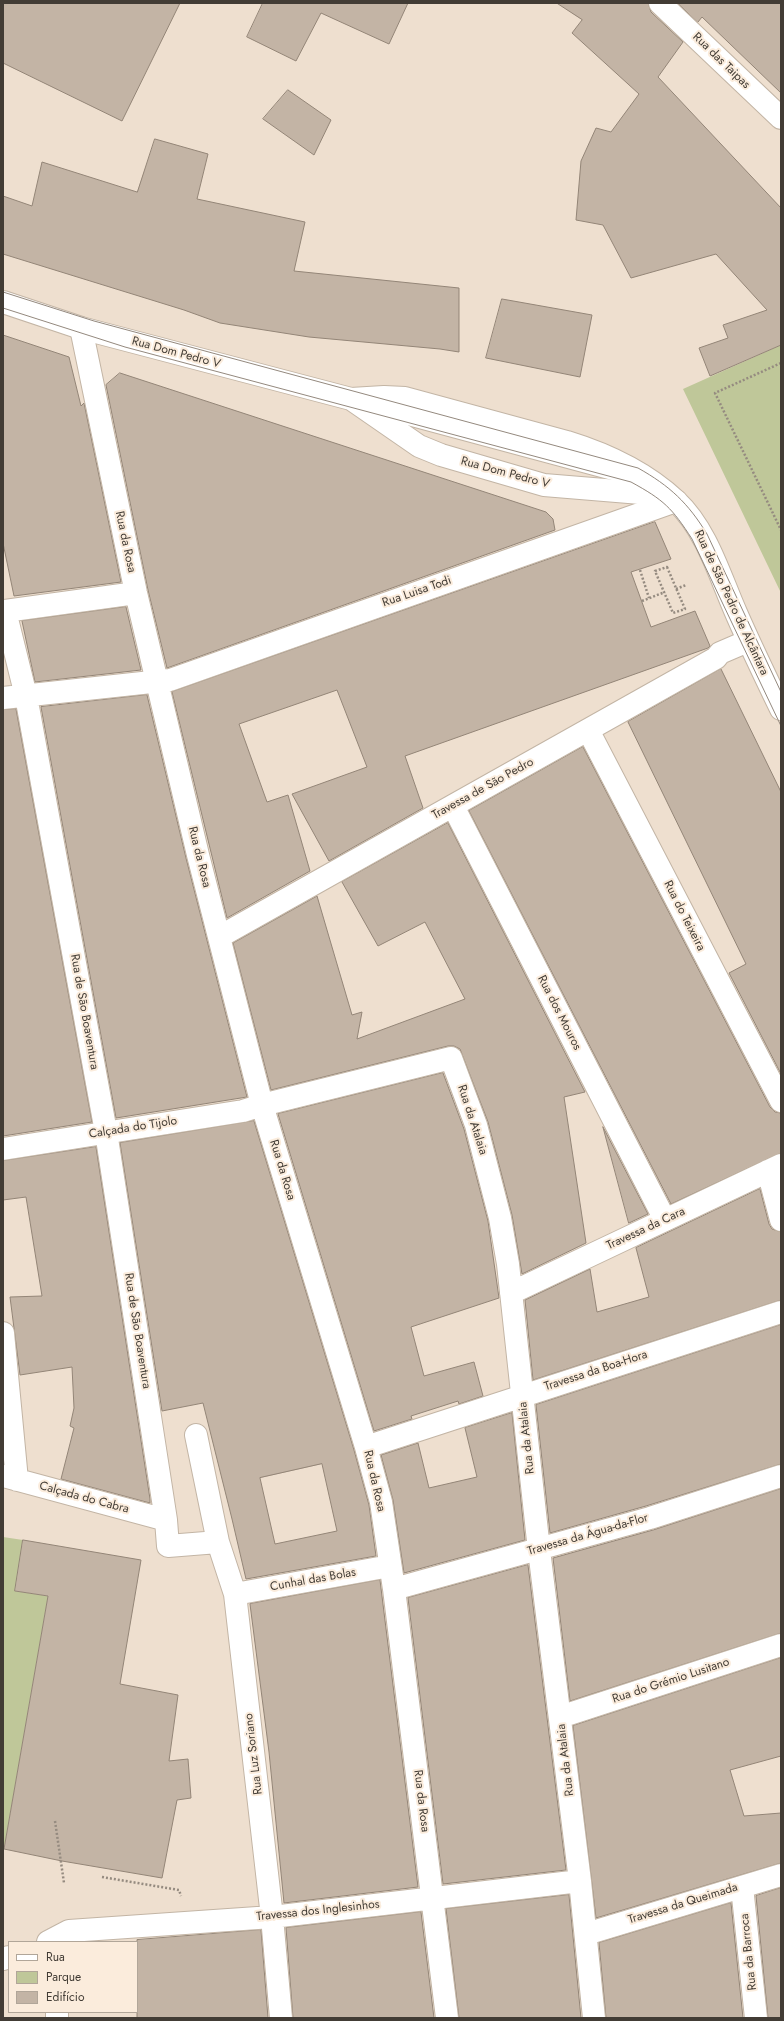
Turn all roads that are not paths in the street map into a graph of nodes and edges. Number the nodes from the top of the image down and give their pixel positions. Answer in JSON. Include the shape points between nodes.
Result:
{"nodes":[{"id":1,"x":660,"y":3,"type":"edge"},
{"id":2,"x":781,"y":118,"type":"edge"},
{"id":3,"x":3,"y":302,"type":"edge"},
{"id":4,"x":81,"y":328,"type":"junction"},
{"id":5,"x":351,"y":399,"type":"junction"},
{"id":6,"x":676,"y":501,"type":"junction"},
{"id":7,"x":136,"y":593,"type":"junction"},
{"id":8,"x":748,"y":641,"type":"junction"},
{"id":9,"x":158,"y":681,"type":"junction"},
{"id":10,"x":26,"y":696,"type":"junction"},
{"id":11,"x":3,"y":698,"type":"edge"},
{"id":12,"x":781,"y":708,"type":"edge"},
{"id":13,"x":588,"y":730,"type":"junction"},
{"id":14,"x":453,"y":806,"type":"junction"},
{"id":15,"x":219,"y":937,"type":"junction"},
{"id":16,"x":781,"y":1102,"type":"edge"},
{"id":17,"x":262,"y":1105,"type":"junction"},
{"id":18,"x":106,"y":1132,"type":"junction"},
{"id":19,"x":3,"y":1149,"type":"edge"},
{"id":20,"x":774,"y":1168,"type":"edge"},
{"id":21,"x":665,"y":1220,"type":"junction"},
{"id":22,"x":781,"y":1220,"type":"edge"},
{"id":23,"x":511,"y":1293,"type":"junction"},
{"id":24,"x":781,"y":1312,"type":"edge"},
{"id":25,"x":3,"y":1333,"type":"edge"},
{"id":26,"x":522,"y":1395,"type":"junction"},
{"id":27,"x":196,"y":1435,"type":"dead end"},
{"id":28,"x":366,"y":1447,"type":"junction"},
{"id":29,"x":781,"y":1476,"type":"edge"},
{"id":30,"x":10,"y":1478,"type":"edge"},
{"id":31,"x":166,"y":1520,"type":"junction"},
{"id":32,"x":218,"y":1542,"type":"junction"},
{"id":33,"x":539,"y":1550,"type":"junction"},
{"id":34,"x":390,"y":1566,"type":"junction"},
{"id":35,"x":394,"y":1589,"type":"junction"},
{"id":36,"x":236,"y":1594,"type":"junction"},
{"id":37,"x":781,"y":1645,"type":"edge"},
{"id":38,"x":560,"y":1717,"type":"junction"},
{"id":39,"x":781,"y":1875,"type":"edge"},
{"id":40,"x":580,"y":1882,"type":"junction"},
{"id":41,"x":742,"y":1887,"type":"junction"},
{"id":42,"x":434,"y":1898,"type":"junction"},
{"id":43,"x":272,"y":1917,"type":"junction"},
{"id":44,"x":586,"y":1934,"type":"junction"},
{"id":45,"x":53,"y":1941,"type":"edge"},
{"id":46,"x":281,"y":2018,"type":"edge"},
{"id":47,"x":447,"y":2018,"type":"edge"},
{"id":48,"x":594,"y":2018,"type":"edge"},
{"id":49,"x":756,"y":2018,"type":"edge"}],
"edges":[{"from":1,"to":2,"type":"street","name":"Rua das Taipas"},
{"from":3,"to":4,"type":"street","name":"Rua Dom Pedro V"},
{"from":4,"to":5,"type":"street","name":"Rua Dom Pedro V"},
{"from":4,"to":7,"type":"street","name":"Rua da Rosa"},
{"from":5,"to":6,"type":"street","name":"Rua Dom Pedro V","via":[[405,398],[588,448],[644,476]]},
{"from":5,"to":6,"type":"street","name":"Rua Dom Pedro V","via":[[419,446],[441,455],[544,485],[653,494]]},
{"from":6,"to":8,"type":"street","name":"Rua de São Pedro de Alcântara","via":[[706,545]]},
{"from":6,"to":9,"type":"street","name":"Rua Luisa Todi","via":[[170,680]]},
{"from":7,"to":9,"type":"street","name":"Rua da Rosa"},
{"from":7,"to":10,"type":"street","name":"Rua de São Boaventura","via":[[5,611]]},
{"from":8,"to":12,"type":"street","name":"Rua de São Pedro de Alcântara"},
{"from":8,"to":13,"type":"street","name":"Travessa de São Pedro","via":[[720,653],[716,658]]},
{"from":9,"to":10,"type":"street","name":"Rua Luisa Todi"},
{"from":9,"to":15,"type":"street","name":"Rua da Rosa"},
{"from":10,"to":11,"type":"street","name":"Rua Luisa Todi"},
{"from":10,"to":18,"type":"street","name":"Rua de São Boaventura"},
{"from":13,"to":14,"type":"street","name":"Travessa de São Pedro"},
{"from":13,"to":16,"type":"street","name":"Rua do Teixeira"},
{"from":14,"to":15,"type":"street","name":"Travessa de São Pedro"},
{"from":14,"to":21,"type":"street","name":"Rua dos Mouros"},
{"from":15,"to":17,"type":"street","name":"Rua da Rosa"},
{"from":17,"to":18,"type":"street","name":"Calçada do Tijolo","via":[[243,1111]]},
{"from":17,"to":23,"type":"street","name":"Rua da Atalaia","via":[[451,1058],[476,1125],[500,1218]]},
{"from":17,"to":28,"type":"street","name":"Rua da Rosa"},
{"from":18,"to":19,"type":"street","name":"Calçada do Tijolo"},
{"from":18,"to":31,"type":"street","name":"Rua de São Boaventura"},
{"from":20,"to":21,"type":"street","name":"Travessa da Cara"},
{"from":20,"to":22,"type":"street"},
{"from":21,"to":23,"type":"street","name":"Travessa da Cara"},
{"from":23,"to":26,"type":"street","name":"Rua da Atalaia"},
{"from":24,"to":26,"type":"street","name":"Travessa da Boa-Hora"},
{"from":25,"to":30,"type":"street"},
{"from":26,"to":28,"type":"street","name":"Travessa da Boa-Hora"},
{"from":26,"to":33,"type":"street","name":"Rua da Atalaia"},
{"from":27,"to":32,"type":"street","name":"Rua Luz Soriano"},
{"from":28,"to":34,"type":"street","name":"Rua da Rosa","via":[[381,1502]]},
{"from":29,"to":33,"type":"street","name":"Travessa da Água-da-Flor"},
{"from":30,"to":31,"type":"street","name":"Calçada do Cabra"},
{"from":31,"to":32,"type":"street","name":"Rua de São Boaventura","via":[[168,1546]]},
{"from":32,"to":36,"type":"street","name":"Rua Luz Soriano"},
{"from":33,"to":35,"type":"street","name":"Travessa da Água-da-Flor"},
{"from":33,"to":38,"type":"street","name":"Rua da Atalaia"},
{"from":34,"to":35,"type":"street","name":"Rua da Rosa"},
{"from":34,"to":36,"type":"street","name":"Cunhal das Bolas"},
{"from":35,"to":42,"type":"street","name":"Rua da Rosa"},
{"from":36,"to":43,"type":"street","name":"Rua Luz Soriano"},
{"from":37,"to":38,"type":"street","name":"Rua do Grémio Lusitano"},
{"from":38,"to":40,"type":"street","name":"Rua da Atalaia"},
{"from":39,"to":41,"type":"street","name":"Travessa da Queimada"},
{"from":40,"to":42,"type":"street","name":"Travessa dos Inglesinhos"},
{"from":40,"to":44,"type":"street","name":"Rua da Atalaia"},
{"from":41,"to":44,"type":"street","name":"Travessa da Queimada"},
{"from":41,"to":49,"type":"street","name":"Rua da Barroca"},
{"from":42,"to":43,"type":"street","name":"Travessa dos Inglesinhos"},
{"from":42,"to":47,"type":"street","name":"Rua da Rosa"},
{"from":43,"to":45,"type":"street","name":"Travessa dos Inglesinhos","via":[[69,1931]]},
{"from":43,"to":46,"type":"street","name":"Rua Luz Soriano"},
{"from":44,"to":48,"type":"street","name":"Rua da Atalaia"}]}
